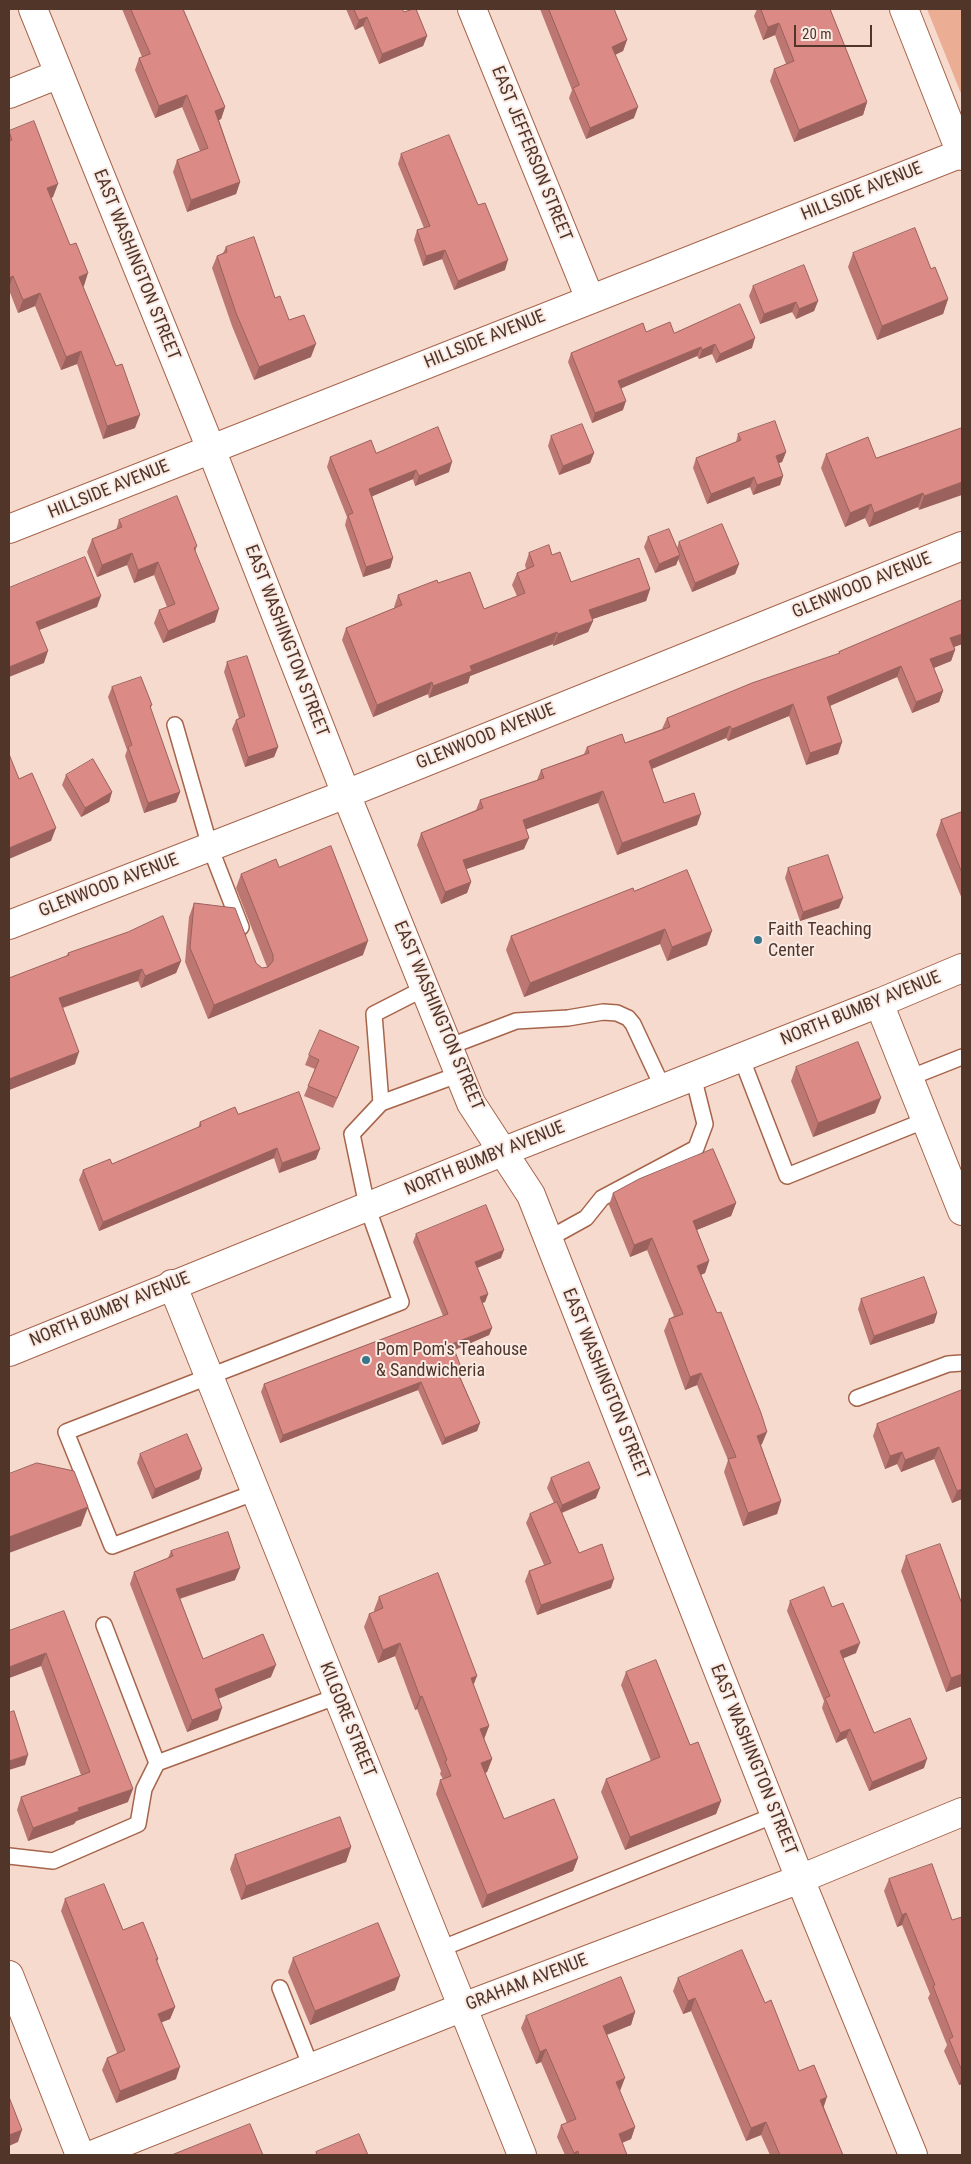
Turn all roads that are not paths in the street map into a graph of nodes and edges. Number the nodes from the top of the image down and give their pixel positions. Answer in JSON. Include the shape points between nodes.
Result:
{"nodes":[{"id":1,"x":33,"y":9,"type":"edge"},
{"id":2,"x":472,"y":9,"type":"edge"},
{"id":3,"x":904,"y":9,"type":"edge"},
{"id":4,"x":59,"y":74,"type":"junction"},
{"id":5,"x":9,"y":94,"type":"edge"},
{"id":6,"x":962,"y":154,"type":"edge"},
{"id":7,"x":590,"y":299,"type":"junction"},
{"id":8,"x":211,"y":449,"type":"junction"},
{"id":9,"x":9,"y":529,"type":"edge"},
{"id":10,"x":962,"y":546,"type":"edge"},
{"id":11,"x":175,"y":725,"type":"dead end"},
{"id":12,"x":346,"y":794,"type":"junction"},
{"id":13,"x":210,"y":847,"type":"junction"},
{"id":14,"x":9,"y":925,"type":"edge"},
{"id":15,"x":245,"y":937,"type":"edge"},
{"id":16,"x":962,"y":968,"type":"edge"},
{"id":17,"x":424,"y":988,"type":"junction"},
{"id":18,"x":879,"y":1003,"type":"junction"},
{"id":19,"x":448,"y":1047,"type":"junction"},
{"id":20,"x":741,"y":1057,"type":"junction"},
{"id":21,"x":962,"y":1057,"type":"edge"},
{"id":22,"x":460,"y":1074,"type":"junction"},
{"id":23,"x":693,"y":1076,"type":"junction"},
{"id":24,"x":909,"y":1078,"type":"junction"},
{"id":25,"x":663,"y":1088,"type":"junction"},
{"id":26,"x":381,"y":1103,"type":"junction"},
{"id":27,"x":926,"y":1120,"type":"junction"},
{"id":28,"x":502,"y":1152,"type":"junction"},
{"id":29,"x":367,"y":1206,"type":"junction"},
{"id":30,"x":962,"y":1211,"type":"edge"},
{"id":31,"x":548,"y":1239,"type":"junction"},
{"id":32,"x":172,"y":1284,"type":"junction"},
{"id":33,"x":9,"y":1352,"type":"edge"},
{"id":34,"x":962,"y":1363,"type":"edge"},
{"id":35,"x":209,"y":1376,"type":"junction"},
{"id":36,"x":857,"y":1398,"type":"dead end"},
{"id":37,"x":256,"y":1492,"type":"junction"},
{"id":38,"x":104,"y":1625,"type":"dead end"},
{"id":39,"x":338,"y":1696,"type":"junction"},
{"id":40,"x":157,"y":1763,"type":"junction"},
{"id":41,"x":962,"y":1812,"type":"edge"},
{"id":42,"x":775,"y":1815,"type":"junction"},
{"id":43,"x":9,"y":1856,"type":"edge"},
{"id":44,"x":800,"y":1879,"type":"junction"},
{"id":45,"x":440,"y":1950,"type":"junction"},
{"id":46,"x":9,"y":1975,"type":"edge"},
{"id":47,"x":280,"y":1988,"type":"dead end"},
{"id":48,"x":463,"y":2007,"type":"junction"},
{"id":49,"x":311,"y":2067,"type":"junction"},
{"id":50,"x":80,"y":2155,"type":"edge"},
{"id":51,"x":92,"y":2155,"type":"edge"},
{"id":52,"x":522,"y":2155,"type":"edge"},
{"id":53,"x":913,"y":2155,"type":"edge"}],
"edges":[{"from":1,"to":4,"type":"street","name":"EAST WASHINGTON STREET"},
{"from":2,"to":7,"type":"street","name":"EAST JEFFERSON STREET"},
{"from":3,"to":6,"type":"street"},
{"from":4,"to":5,"type":"street"},
{"from":4,"to":8,"type":"street","name":"EAST WASHINGTON STREET"},
{"from":6,"to":7,"type":"street","name":"HILLSIDE AVENUE"},
{"from":7,"to":8,"type":"street","name":"HILLSIDE AVENUE"},
{"from":8,"to":9,"type":"street","name":"HILLSIDE AVENUE"},
{"from":8,"to":12,"type":"street","name":"EAST WASHINGTON STREET"},
{"from":10,"to":12,"type":"street","name":"GLENWOOD AVENUE"},
{"from":11,"to":13,"type":"lane"},
{"from":12,"to":13,"type":"street","name":"GLENWOOD AVENUE"},
{"from":12,"to":17,"type":"street","name":"EAST WASHINGTON STREET"},
{"from":13,"to":14,"type":"street","name":"GLENWOOD AVENUE"},
{"from":13,"to":15,"type":"lane"},
{"from":16,"to":18,"type":"street","name":"NORTH BUMBY AVENUE"},
{"from":17,"to":19,"type":"street","name":"EAST WASHINGTON STREET"},
{"from":17,"to":26,"type":"lane","via":[[374,1014]]},
{"from":18,"to":20,"type":"street","name":"NORTH BUMBY AVENUE"},
{"from":18,"to":24,"type":"street"},
{"from":19,"to":22,"type":"street","name":"EAST WASHINGTON STREET"},
{"from":19,"to":25,"type":"lane","via":[[516,1021],[617,1013],[634,1024]]},
{"from":20,"to":23,"type":"street","name":"NORTH BUMBY AVENUE"},
{"from":20,"to":27,"type":"lane","via":[[787,1176]]},
{"from":21,"to":24,"type":"lane"},
{"from":22,"to":26,"type":"lane"},
{"from":22,"to":28,"type":"street","name":"EAST WASHINGTON STREET","via":[[471,1103]]},
{"from":23,"to":25,"type":"street","name":"NORTH BUMBY AVENUE"},
{"from":23,"to":31,"type":"lane","via":[[705,1124],[696,1148],[602,1198],[586,1218]]},
{"from":24,"to":27,"type":"street"},
{"from":25,"to":28,"type":"street","name":"NORTH BUMBY AVENUE"},
{"from":26,"to":29,"type":"lane","via":[[352,1134]]},
{"from":27,"to":30,"type":"street"},
{"from":28,"to":29,"type":"street","name":"NORTH BUMBY AVENUE"},
{"from":28,"to":31,"type":"street","name":"EAST WASHINGTON STREET","via":[[530,1195]]},
{"from":29,"to":32,"type":"street","name":"NORTH BUMBY AVENUE"},
{"from":29,"to":35,"type":"lane","via":[[401,1302]]},
{"from":31,"to":42,"type":"street","name":"EAST WASHINGTON STREET"},
{"from":32,"to":33,"type":"street","name":"NORTH BUMBY AVENUE"},
{"from":32,"to":35,"type":"street","name":"KILGORE STREET"},
{"from":34,"to":36,"type":"lane","via":[[948,1364]]},
{"from":35,"to":37,"type":"street","name":"KILGORE STREET"},
{"from":35,"to":37,"type":"lane","via":[[66,1432],[112,1546]]},
{"from":37,"to":39,"type":"street","name":"KILGORE STREET"},
{"from":38,"to":40,"type":"lane"},
{"from":39,"to":40,"type":"lane"},
{"from":39,"to":45,"type":"street","name":"KILGORE STREET"},
{"from":40,"to":43,"type":"lane","via":[[144,1788],[138,1824],[53,1861]]},
{"from":41,"to":44,"type":"street","name":"GRAHAM AVENUE"},
{"from":42,"to":44,"type":"street","name":"EAST WASHINGTON STREET"},
{"from":42,"to":45,"type":"lane"},
{"from":44,"to":48,"type":"street","name":"GRAHAM AVENUE"},
{"from":44,"to":53,"type":"street","name":"EAST WASHINGTON STREET"},
{"from":45,"to":48,"type":"street","name":"KILGORE STREET"},
{"from":46,"to":50,"type":"street"},
{"from":47,"to":49,"type":"lane"},
{"from":48,"to":49,"type":"street","name":"GRAHAM AVENUE"},
{"from":48,"to":52,"type":"street","name":"KILGORE STREET"},
{"from":49,"to":51,"type":"street","name":"GRAHAM AVENUE"}]}
